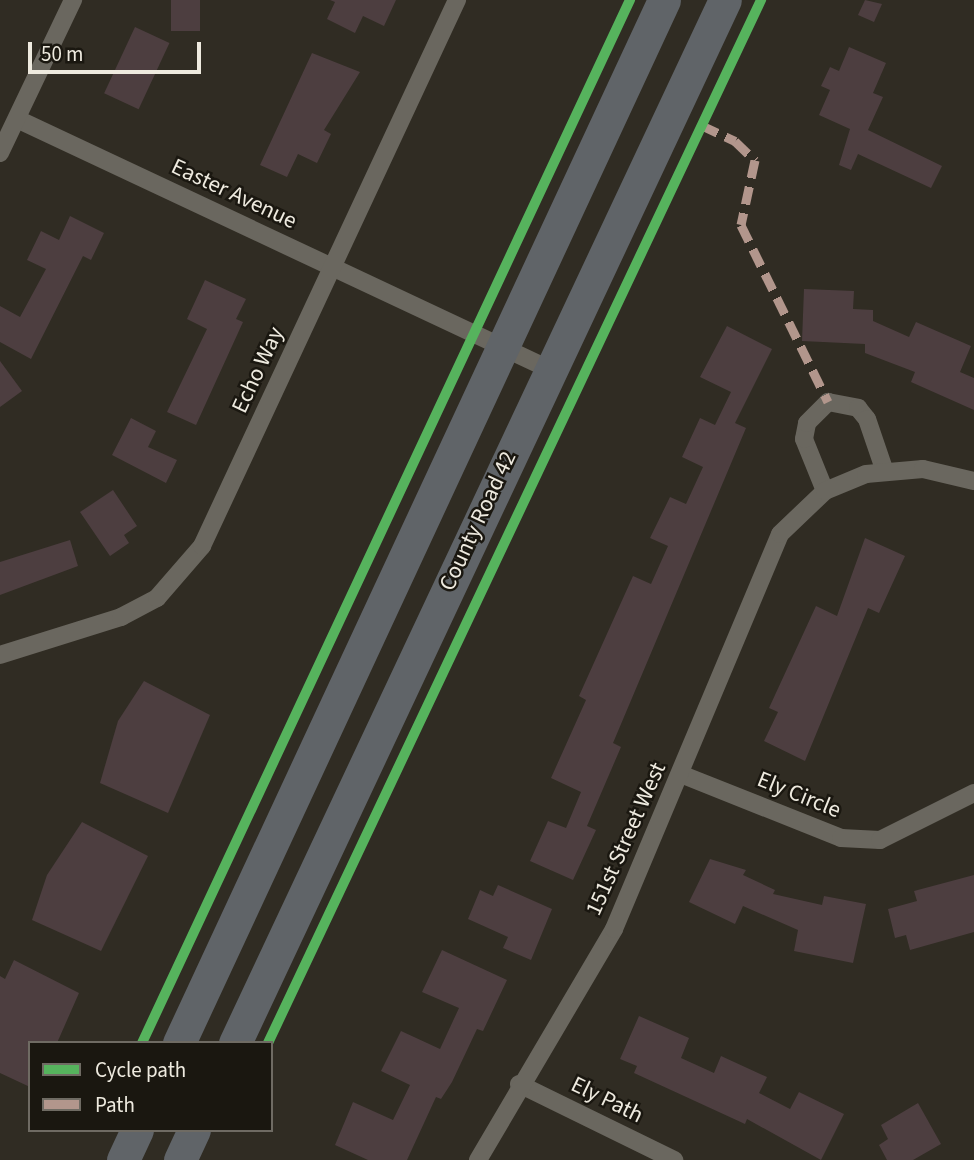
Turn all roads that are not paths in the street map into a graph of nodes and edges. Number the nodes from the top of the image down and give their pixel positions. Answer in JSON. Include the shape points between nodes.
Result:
{"nodes":[{"id":1,"x":73,"y":0,"type":"edge"},
{"id":2,"x":457,"y":0,"type":"edge"},
{"id":3,"x":664,"y":0,"type":"edge"},
{"id":4,"x":725,"y":0,"type":"edge"},
{"id":5,"x":17,"y":119,"type":"junction"},
{"id":6,"x":0,"y":153,"type":"edge"},
{"id":7,"x":333,"y":267,"type":"junction"},
{"id":8,"x":501,"y":346,"type":"junction"},
{"id":9,"x":549,"y":369,"type":"junction"},
{"id":10,"x":884,"y":469,"type":"junction"},
{"id":11,"x":974,"y":481,"type":"edge"},
{"id":12,"x":825,"y":491,"type":"junction"},
{"id":13,"x":0,"y":655,"type":"edge"},
{"id":14,"x":683,"y":775,"type":"junction"},
{"id":15,"x":974,"y":793,"type":"edge"},
{"id":16,"x":180,"y":1041,"type":"edge"},
{"id":17,"x":236,"y":1041,"type":"edge"},
{"id":18,"x":519,"y":1084,"type":"junction"},
{"id":19,"x":136,"y":1132,"type":"edge"},
{"id":20,"x":193,"y":1132,"type":"edge"},
{"id":21,"x":123,"y":1160,"type":"edge"},
{"id":22,"x":180,"y":1160,"type":"edge"},
{"id":23,"x":478,"y":1160,"type":"edge"},
{"id":24,"x":674,"y":1160,"type":"edge"}],
"edges":[{"from":1,"to":5,"type":"street"},
{"from":2,"to":7,"type":"street","name":"Echo Way"},
{"from":3,"to":8,"type":"highway"},
{"from":4,"to":9,"type":"highway","name":"County Road 42"},
{"from":5,"to":6,"type":"street"},
{"from":5,"to":7,"type":"street","name":"Easter Avenue"},
{"from":7,"to":8,"type":"street","name":"Easter Avenue"},
{"from":7,"to":13,"type":"street","name":"Echo Way","via":[[202,546],[157,598],[121,617]]},
{"from":8,"to":9,"type":"street","name":"Easter Avenue"},
{"from":8,"to":16,"type":"highway"},
{"from":9,"to":17,"type":"highway","name":"County Road 42"},
{"from":10,"to":11,"type":"street","via":[[923,469]]},
{"from":10,"to":12,"type":"street"},
{"from":10,"to":12,"type":"street","via":[[867,418],[858,408],[828,402],[807,423],[804,439]]},
{"from":12,"to":14,"type":"street","name":"151st Street West","via":[[789,523],[749,598]]},
{"from":14,"to":15,"type":"street","name":"Ely Circle","via":[[841,838],[867,840],[935,818]]},
{"from":14,"to":18,"type":"street","name":"151st Street West","via":[[614,929]]},
{"from":18,"to":23,"type":"street","name":"151st Street West"},
{"from":18,"to":24,"type":"street","name":"Ely Path"},
{"from":19,"to":21,"type":"highway"},
{"from":20,"to":22,"type":"highway"}]}
